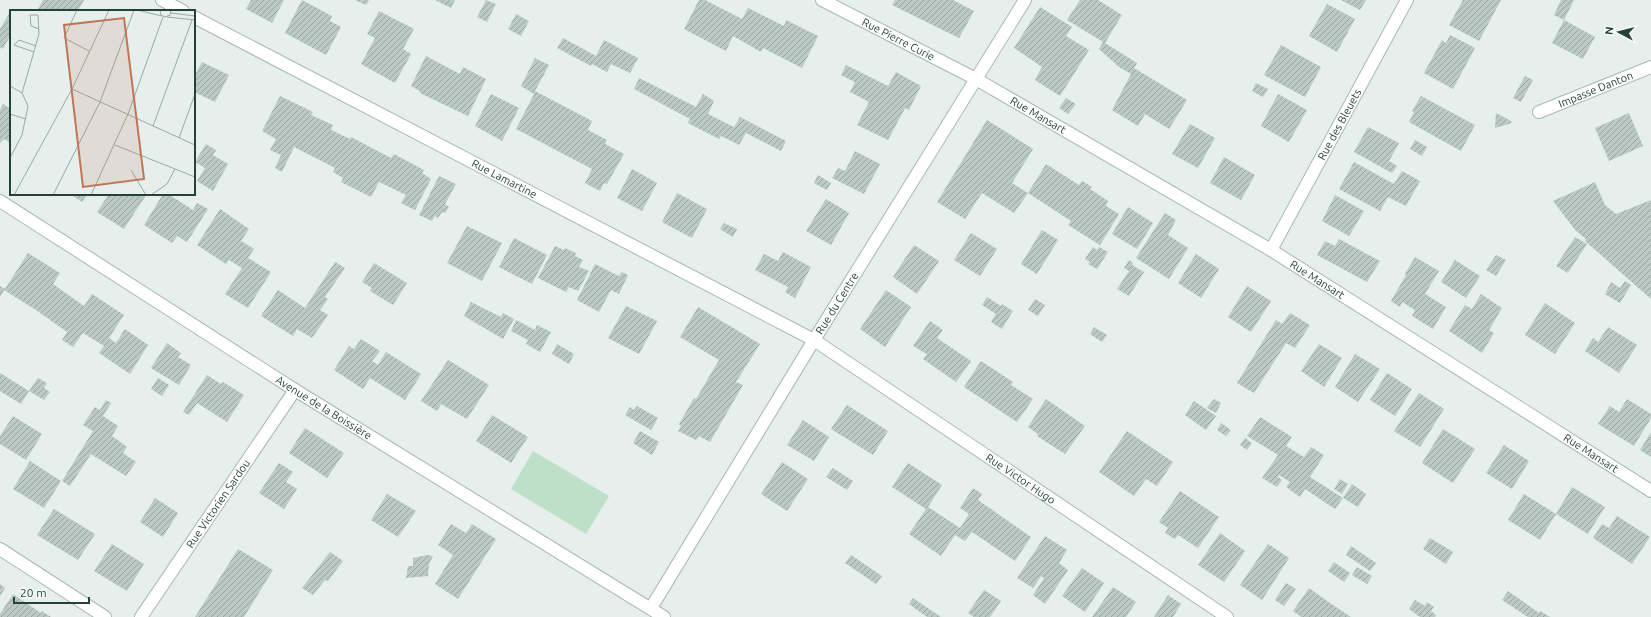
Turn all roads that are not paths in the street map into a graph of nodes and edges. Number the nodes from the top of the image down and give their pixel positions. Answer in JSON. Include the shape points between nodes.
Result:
{"nodes":[{"id":1,"x":162,"y":0,"type":"edge"},
{"id":2,"x":822,"y":0,"type":"edge"},
{"id":3,"x":1025,"y":0,"type":"edge"},
{"id":4,"x":1407,"y":0,"type":"edge"},
{"id":5,"x":181,"y":10,"type":"edge"},
{"id":6,"x":195,"y":18,"type":"edge"},
{"id":7,"x":1651,"y":67,"type":"edge"},
{"id":8,"x":976,"y":79,"type":"junction"},
{"id":9,"x":1540,"y":112,"type":"dead end"},
{"id":10,"x":0,"y":201,"type":"edge"},
{"id":11,"x":1271,"y":250,"type":"junction"},
{"id":12,"x":814,"y":340,"type":"junction"},
{"id":13,"x":295,"y":390,"type":"junction"},
{"id":14,"x":1651,"y":491,"type":"edge"},
{"id":15,"x":0,"y":549,"type":"edge"},
{"id":16,"x":651,"y":608,"type":"junction"},
{"id":17,"x":105,"y":617,"type":"edge"},
{"id":18,"x":142,"y":617,"type":"edge"},
{"id":19,"x":664,"y":617,"type":"edge"},
{"id":20,"x":1227,"y":617,"type":"edge"}],
"edges":[{"from":1,"to":5,"type":"street"},
{"from":2,"to":8,"type":"street","name":"Rue Pierre Curie"},
{"from":3,"to":8,"type":"street","name":"Rue du Centre"},
{"from":4,"to":11,"type":"street","name":"Rue des Bleuets"},
{"from":6,"to":12,"type":"street","name":"Rue Lamartine"},
{"from":7,"to":9,"type":"street","name":"Impasse Danton"},
{"from":8,"to":11,"type":"street","name":"Rue Mansart"},
{"from":8,"to":12,"type":"street","name":"Rue du Centre"},
{"from":10,"to":13,"type":"street","name":"Avenue de la Boissière"},
{"from":11,"to":14,"type":"street","name":"Rue Mansart"},
{"from":12,"to":16,"type":"street","name":"Rue du Centre"},
{"from":12,"to":20,"type":"street","name":"Rue Victor Hugo"},
{"from":13,"to":16,"type":"street","name":"Avenue de la Boissière"},
{"from":13,"to":18,"type":"street","name":"Rue Victorien Sardou"},
{"from":15,"to":17,"type":"street"},
{"from":16,"to":19,"type":"street","name":"Avenue de la Boissière"}]}
